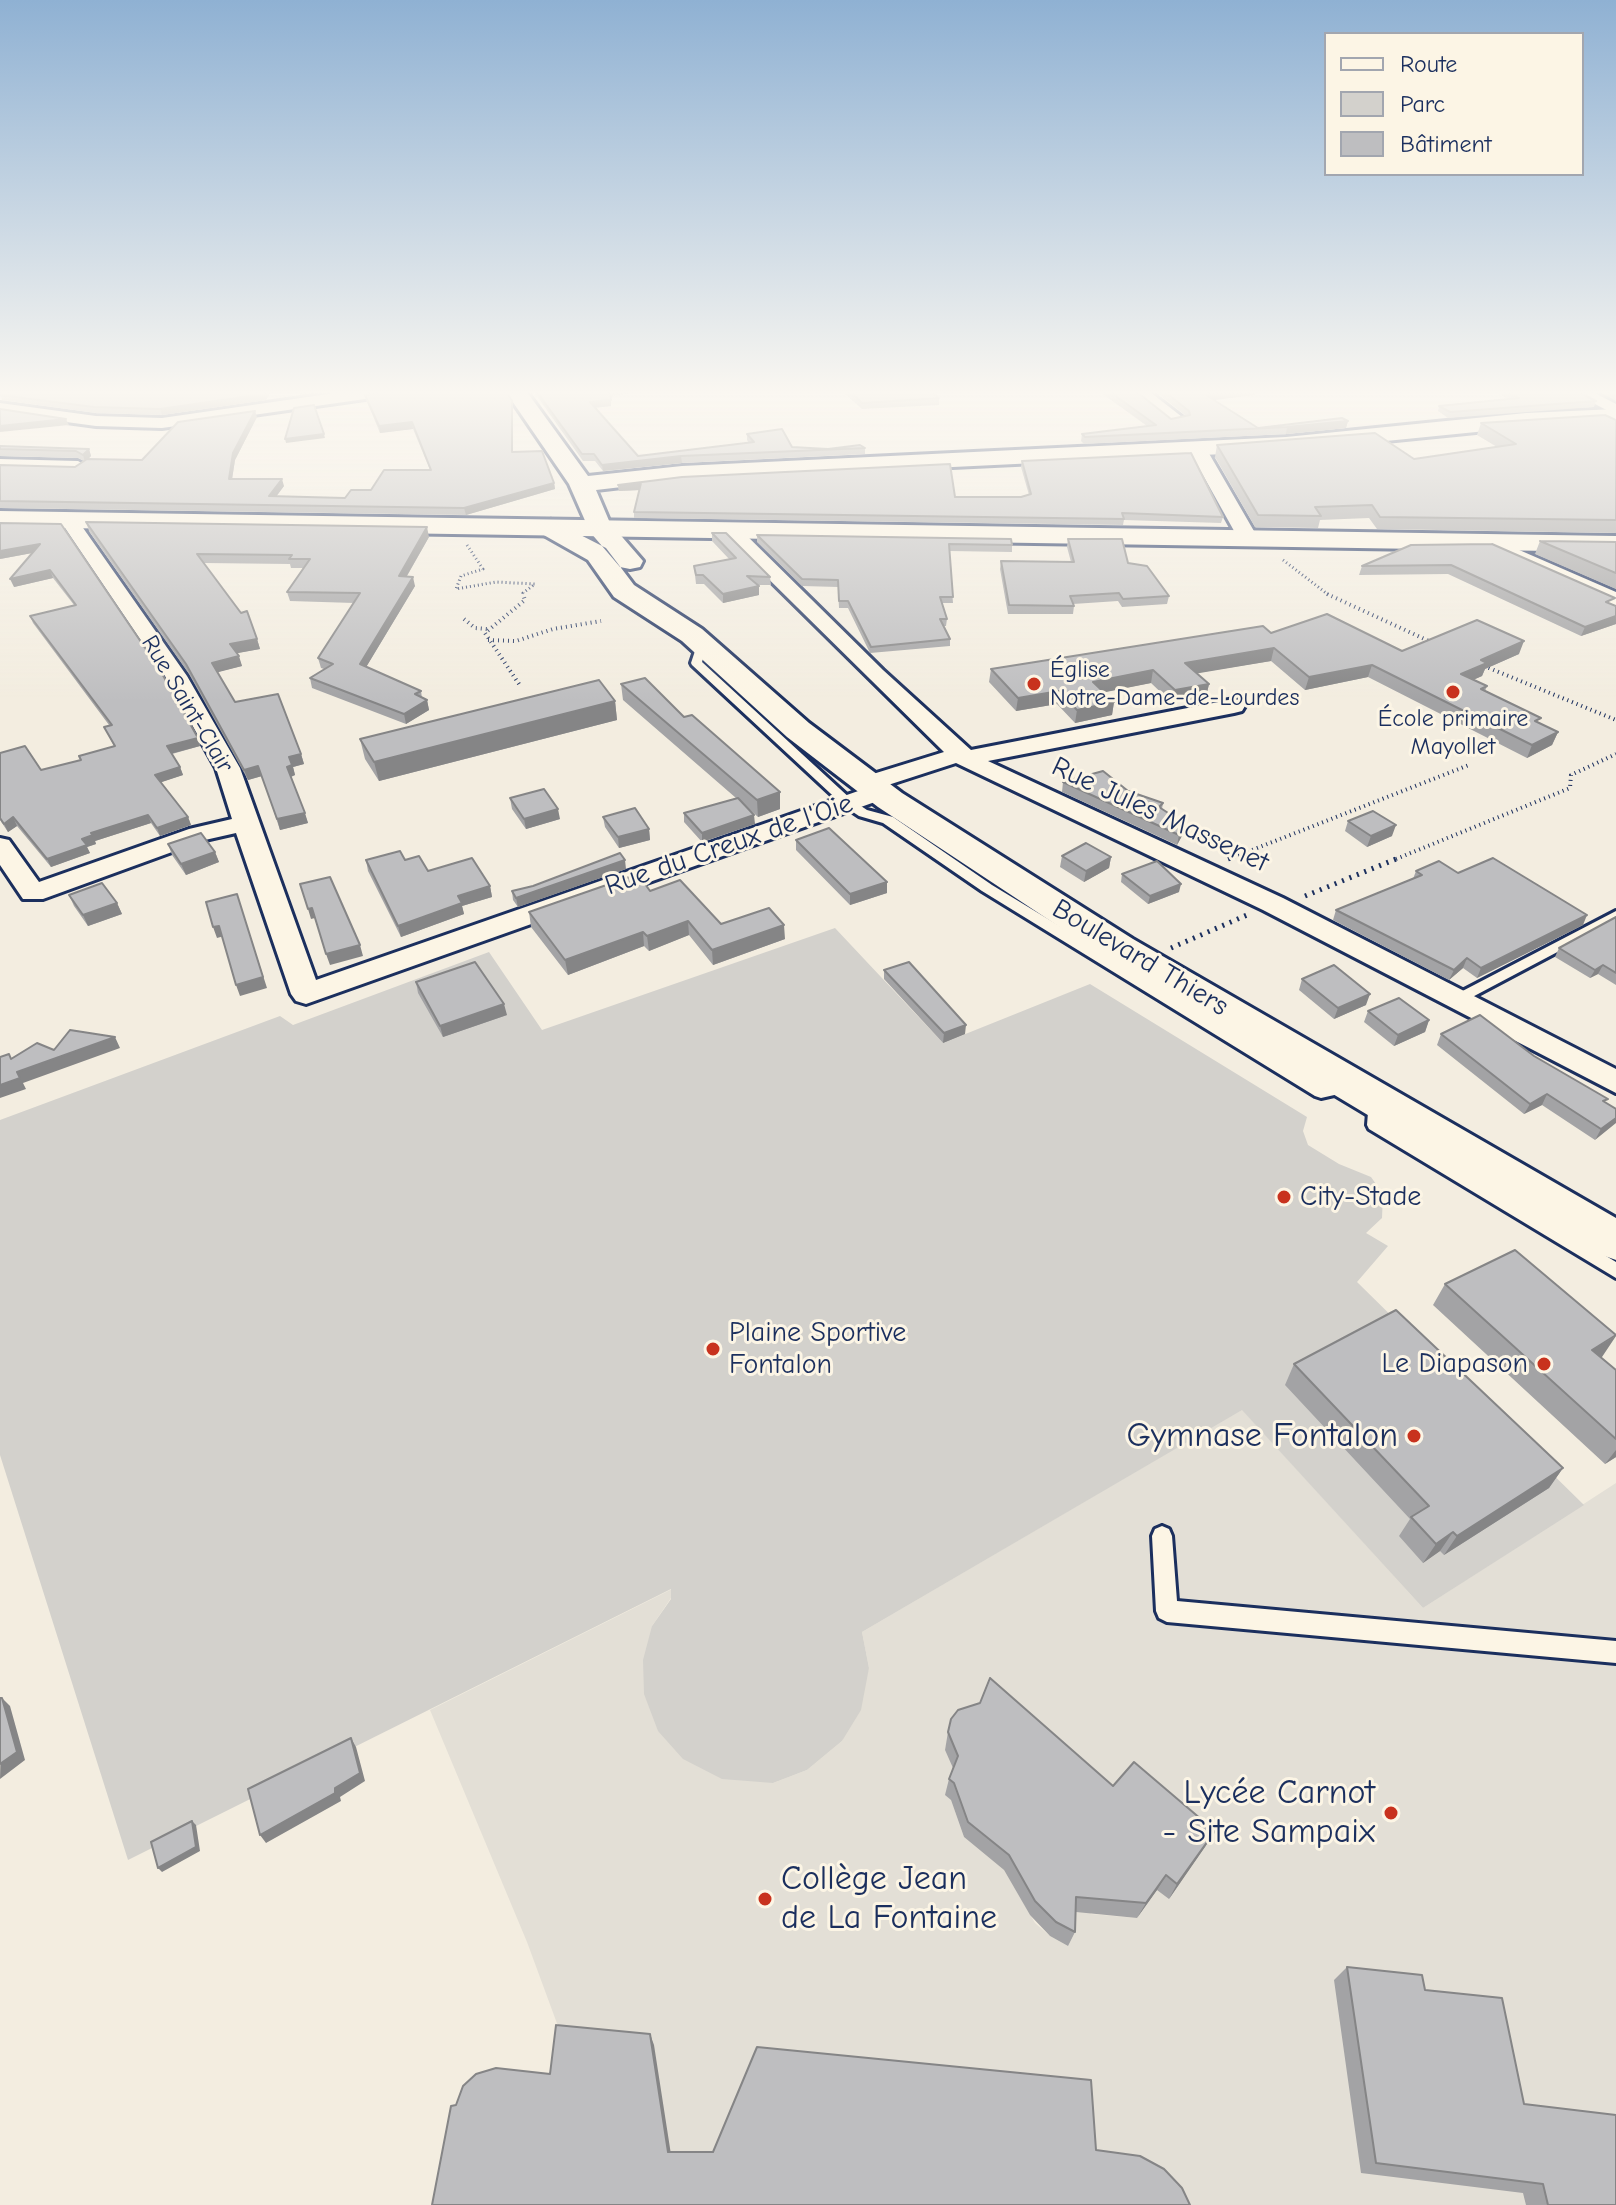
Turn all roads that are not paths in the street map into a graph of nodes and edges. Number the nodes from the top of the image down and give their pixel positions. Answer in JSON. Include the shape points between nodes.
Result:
{"nodes":[{"id":1,"x":585,"y":495,"type":"edge"},
{"id":2,"x":1228,"y":495,"type":"edge"},
{"id":3,"x":0,"y":519,"type":"edge"},
{"id":4,"x":75,"y":520,"type":"junction"},
{"id":5,"x":671,"y":531,"type":"junction"},
{"id":6,"x":731,"y":531,"type":"junction"},
{"id":7,"x":1256,"y":538,"type":"junction"},
{"id":8,"x":600,"y":542,"type":"junction"},
{"id":9,"x":1487,"y":542,"type":"junction"},
{"id":10,"x":1616,"y":544,"type":"edge"},
{"id":11,"x":627,"y":558,"type":"junction"},
{"id":12,"x":1616,"y":600,"type":"edge"},
{"id":13,"x":697,"y":640,"type":"junction"},
{"id":14,"x":1234,"y":706,"type":"dead end"},
{"id":15,"x":964,"y":757,"type":"junction"},
{"id":16,"x":866,"y":793,"type":"junction"},
{"id":17,"x":248,"y":823,"type":"junction"},
{"id":18,"x":0,"y":846,"type":"edge"},
{"id":19,"x":1616,"y":915,"type":"edge"},
{"id":20,"x":306,"y":994,"type":"joint"},
{"id":21,"x":1456,"y":1000,"type":"junction"},
{"id":22,"x":1616,"y":1082,"type":"edge"},
{"id":23,"x":1367,"y":1091,"type":"junction"},
{"id":24,"x":1616,"y":1241,"type":"edge"},
{"id":25,"x":1616,"y":1271,"type":"edge"},
{"id":26,"x":1162,"y":1536,"type":"dead end"},
{"id":27,"x":1616,"y":1652,"type":"edge"}],
"edges":[{"from":1,"to":8,"type":"main road"},
{"from":2,"to":7,"type":"street"},
{"from":3,"to":4,"type":"main road"},
{"from":4,"to":8,"type":"main road","name":"Boulevard Thiers","via":[[551,528]]},
{"from":4,"to":17,"type":"street","name":"Rue Saint-Clair","via":[[72,525],[176,676],[221,755]]},
{"from":5,"to":6,"type":"main road"},
{"from":5,"to":8,"type":"main road"},
{"from":5,"to":11,"type":"main road","via":[[643,543]]},
{"from":6,"to":7,"type":"main road"},
{"from":6,"to":15,"type":"street","name":"Rue Jules Massenet"},
{"from":7,"to":9,"type":"main road"},
{"from":8,"to":11,"type":"main road","name":"Boulevard Thiers"},
{"from":8,"to":13,"type":"main road","name":"Boulevard Thiers","via":[[624,591]]},
{"from":9,"to":10,"type":"main road"},
{"from":9,"to":12,"type":"street"},
{"from":11,"to":13,"type":"main road","name":"Boulevard Thiers"},
{"from":13,"to":16,"type":"main road","name":"Boulevard Thiers"},
{"from":14,"to":15,"type":"street","name":"Rue du Creux de l'Oie"},
{"from":15,"to":16,"type":"street","name":"Rue du Creux de l'Oie"},
{"from":15,"to":21,"type":"street","name":"Rue Jules Massenet","via":[[1273,904]]},
{"from":16,"to":20,"type":"street","name":"Rue du Creux de l'Oie"},
{"from":16,"to":23,"type":"main road","name":"Boulevard Thiers"},
{"from":16,"to":23,"type":"lane","via":[[863,813],[888,820],[987,888],[1321,1092]]},
{"from":17,"to":18,"type":"street","via":[[198,834],[33,893]]},
{"from":17,"to":20,"type":"street","name":"Rue Saint-Clair"},
{"from":19,"to":21,"type":"lane"},
{"from":21,"to":22,"type":"street","name":"Rue Jules Massenet"},
{"from":23,"to":24,"type":"main road","name":"Boulevard Thiers"},
{"from":23,"to":25,"type":"lane","via":[[1375,1125]]},
{"from":26,"to":27,"type":"lane","via":[[1167,1611]]}]}
